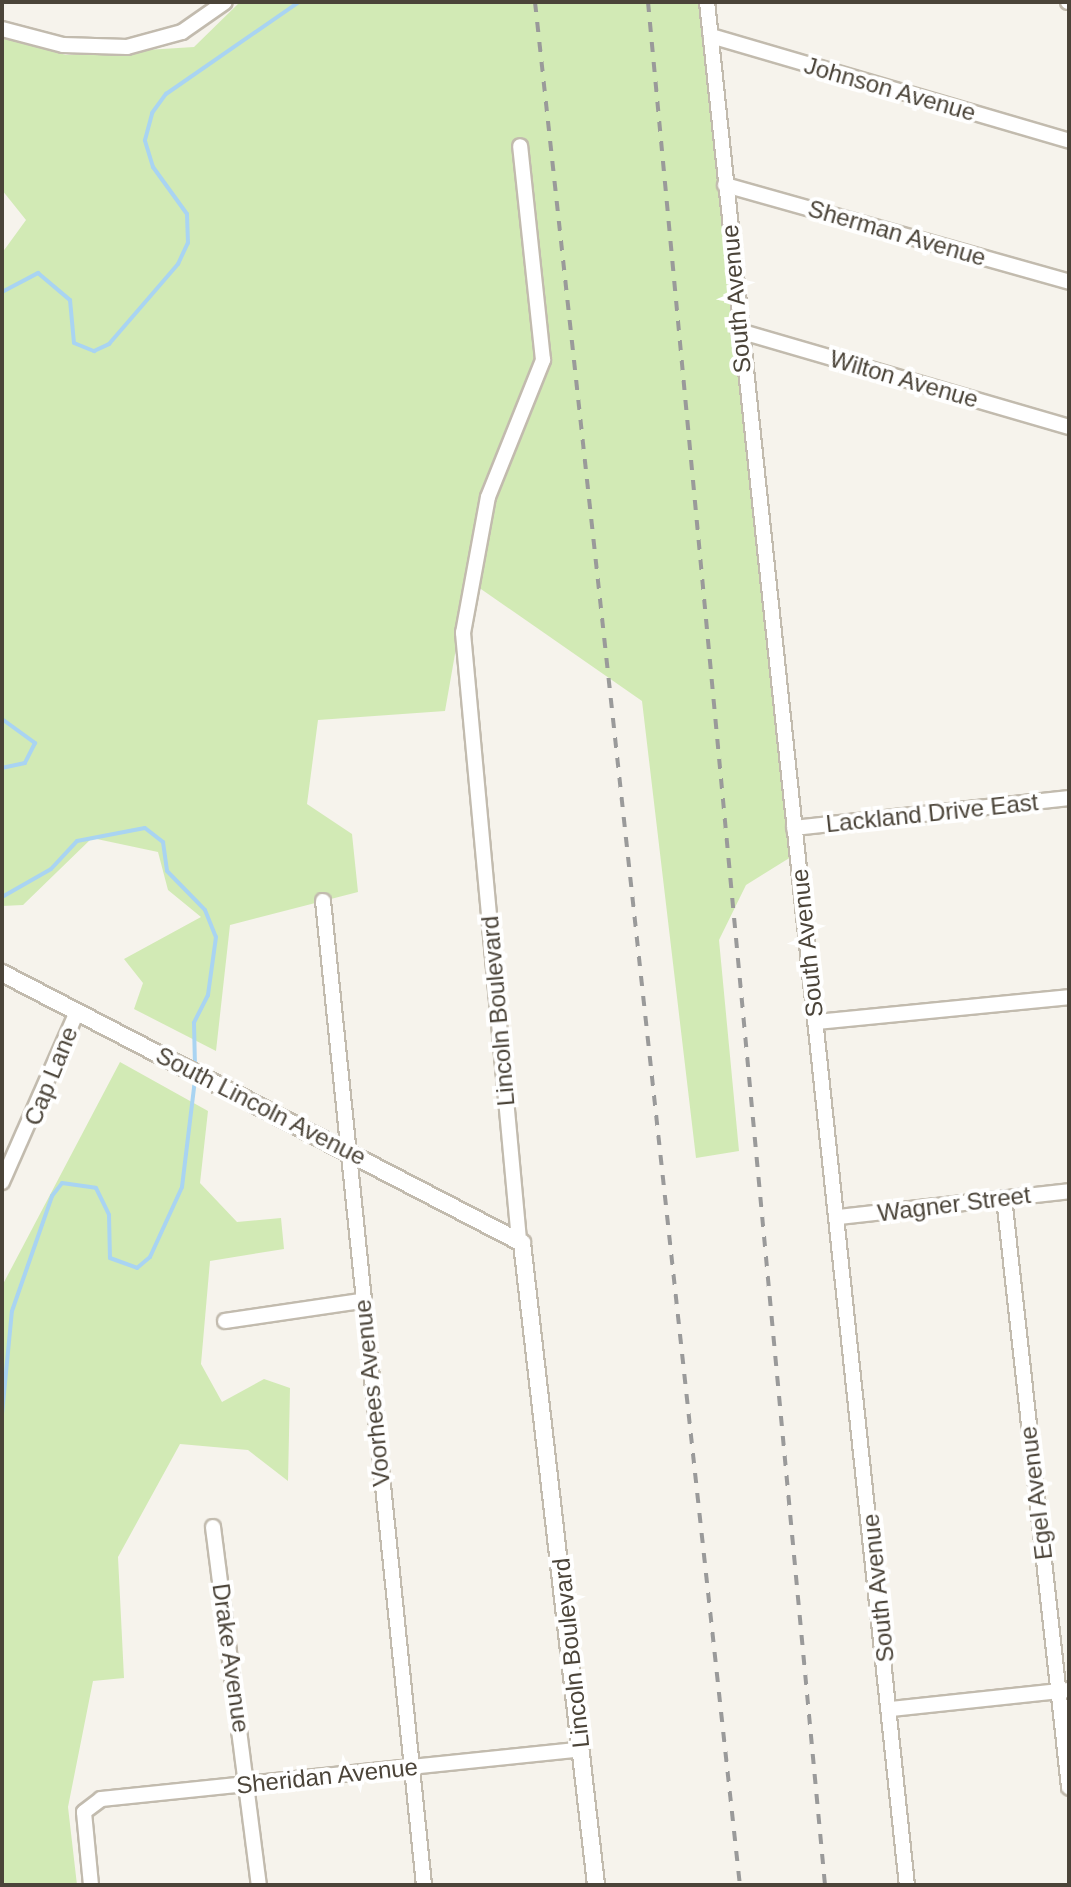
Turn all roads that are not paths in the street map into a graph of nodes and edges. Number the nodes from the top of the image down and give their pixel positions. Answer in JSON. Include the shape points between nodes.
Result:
{"nodes":[{"id":1,"x":225,"y":2,"type":"edge"},
{"id":2,"x":707,"y":2,"type":"edge"},
{"id":3,"x":2,"y":29,"type":"edge"},
{"id":4,"x":711,"y":36,"type":"junction"},
{"id":5,"x":1069,"y":141,"type":"edge"},
{"id":6,"x":520,"y":146,"type":"dead end"},
{"id":7,"x":725,"y":185,"type":"junction"},
{"id":8,"x":1069,"y":282,"type":"edge"},
{"id":9,"x":739,"y":331,"type":"junction"},
{"id":10,"x":1069,"y":427,"type":"edge"},
{"id":11,"x":1069,"y":798,"type":"edge"},
{"id":12,"x":794,"y":828,"type":"junction"},
{"id":13,"x":323,"y":901,"type":"dead end"},
{"id":14,"x":2,"y":973,"type":"edge"},
{"id":15,"x":1069,"y":997,"type":"edge"},
{"id":16,"x":77,"y":1012,"type":"junction"},
{"id":17,"x":816,"y":1022,"type":"junction"},
{"id":18,"x":347,"y":1151,"type":"junction"},
{"id":19,"x":2,"y":1182,"type":"edge"},
{"id":20,"x":1069,"y":1191,"type":"edge"},
{"id":21,"x":1004,"y":1198,"type":"junction"},
{"id":22,"x":839,"y":1217,"type":"junction"},
{"id":23,"x":519,"y":1240,"type":"junction"},
{"id":24,"x":361,"y":1301,"type":"junction"},
{"id":25,"x":225,"y":1321,"type":"dead end"},
{"id":26,"x":213,"y":1527,"type":"dead end"},
{"id":27,"x":1064,"y":1690,"type":"edge"},
{"id":28,"x":891,"y":1709,"type":"junction"},
{"id":29,"x":581,"y":1749,"type":"junction"},
{"id":30,"x":411,"y":1768,"type":"junction"},
{"id":31,"x":248,"y":1783,"type":"junction"},
{"id":32,"x":1069,"y":1787,"type":"edge"},
{"id":33,"x":91,"y":1885,"type":"edge"},
{"id":34,"x":259,"y":1885,"type":"edge"},
{"id":35,"x":424,"y":1885,"type":"edge"},
{"id":36,"x":596,"y":1885,"type":"edge"},
{"id":37,"x":907,"y":1885,"type":"edge"}],
"edges":[{"from":1,"to":3,"type":"street","via":[[182,32],[108,48]]},
{"from":2,"to":4,"type":"street","name":"South Avenue"},
{"from":4,"to":5,"type":"street","name":"Johnson Avenue"},
{"from":4,"to":7,"type":"street","name":"South Avenue"},
{"from":6,"to":23,"type":"street","name":"Lincoln Boulevard","via":[[543,360],[488,497],[463,633]]},
{"from":7,"to":8,"type":"street","name":"Sherman Avenue"},
{"from":7,"to":9,"type":"street","name":"South Avenue"},
{"from":9,"to":10,"type":"street","name":"Wilton Avenue"},
{"from":9,"to":12,"type":"street","name":"South Avenue"},
{"from":11,"to":12,"type":"street","name":"Lackland Drive East"},
{"from":12,"to":17,"type":"street","name":"South Avenue"},
{"from":13,"to":18,"type":"street","name":"Voorhees Avenue"},
{"from":14,"to":16,"type":"street","name":"South Lincoln Avenue"},
{"from":15,"to":17,"type":"street"},
{"from":16,"to":18,"type":"street","name":"South Lincoln Avenue"},
{"from":16,"to":19,"type":"street","name":"Cap Lane"},
{"from":17,"to":22,"type":"street","name":"South Avenue"},
{"from":18,"to":23,"type":"street","name":"South Lincoln Avenue"},
{"from":18,"to":24,"type":"street","name":"Voorhees Avenue"},
{"from":20,"to":21,"type":"street","name":"Wagner Street"},
{"from":21,"to":22,"type":"street","name":"Wagner Street"},
{"from":21,"to":27,"type":"street","name":"Egel Avenue"},
{"from":22,"to":28,"type":"street","name":"South Avenue"},
{"from":23,"to":29,"type":"street","name":"Lincoln Boulevard","via":[[526,1250]]},
{"from":24,"to":25,"type":"street"},
{"from":24,"to":30,"type":"street","name":"Voorhees Avenue"},
{"from":26,"to":31,"type":"street","name":"Drake Avenue"},
{"from":27,"to":28,"type":"street"},
{"from":27,"to":32,"type":"street","name":"Egel Avenue"},
{"from":28,"to":37,"type":"street","name":"South Avenue"},
{"from":29,"to":30,"type":"street","name":"Sheridan Avenue"},
{"from":29,"to":36,"type":"street","name":"Lincoln Boulevard"},
{"from":30,"to":31,"type":"street","name":"Sheridan Avenue"},
{"from":30,"to":35,"type":"street","name":"Voorhees Avenue"},
{"from":31,"to":33,"type":"street","name":"Sheridan Avenue","via":[[88,1804],[84,1817]]},
{"from":31,"to":34,"type":"street","name":"Drake Avenue"}]}
